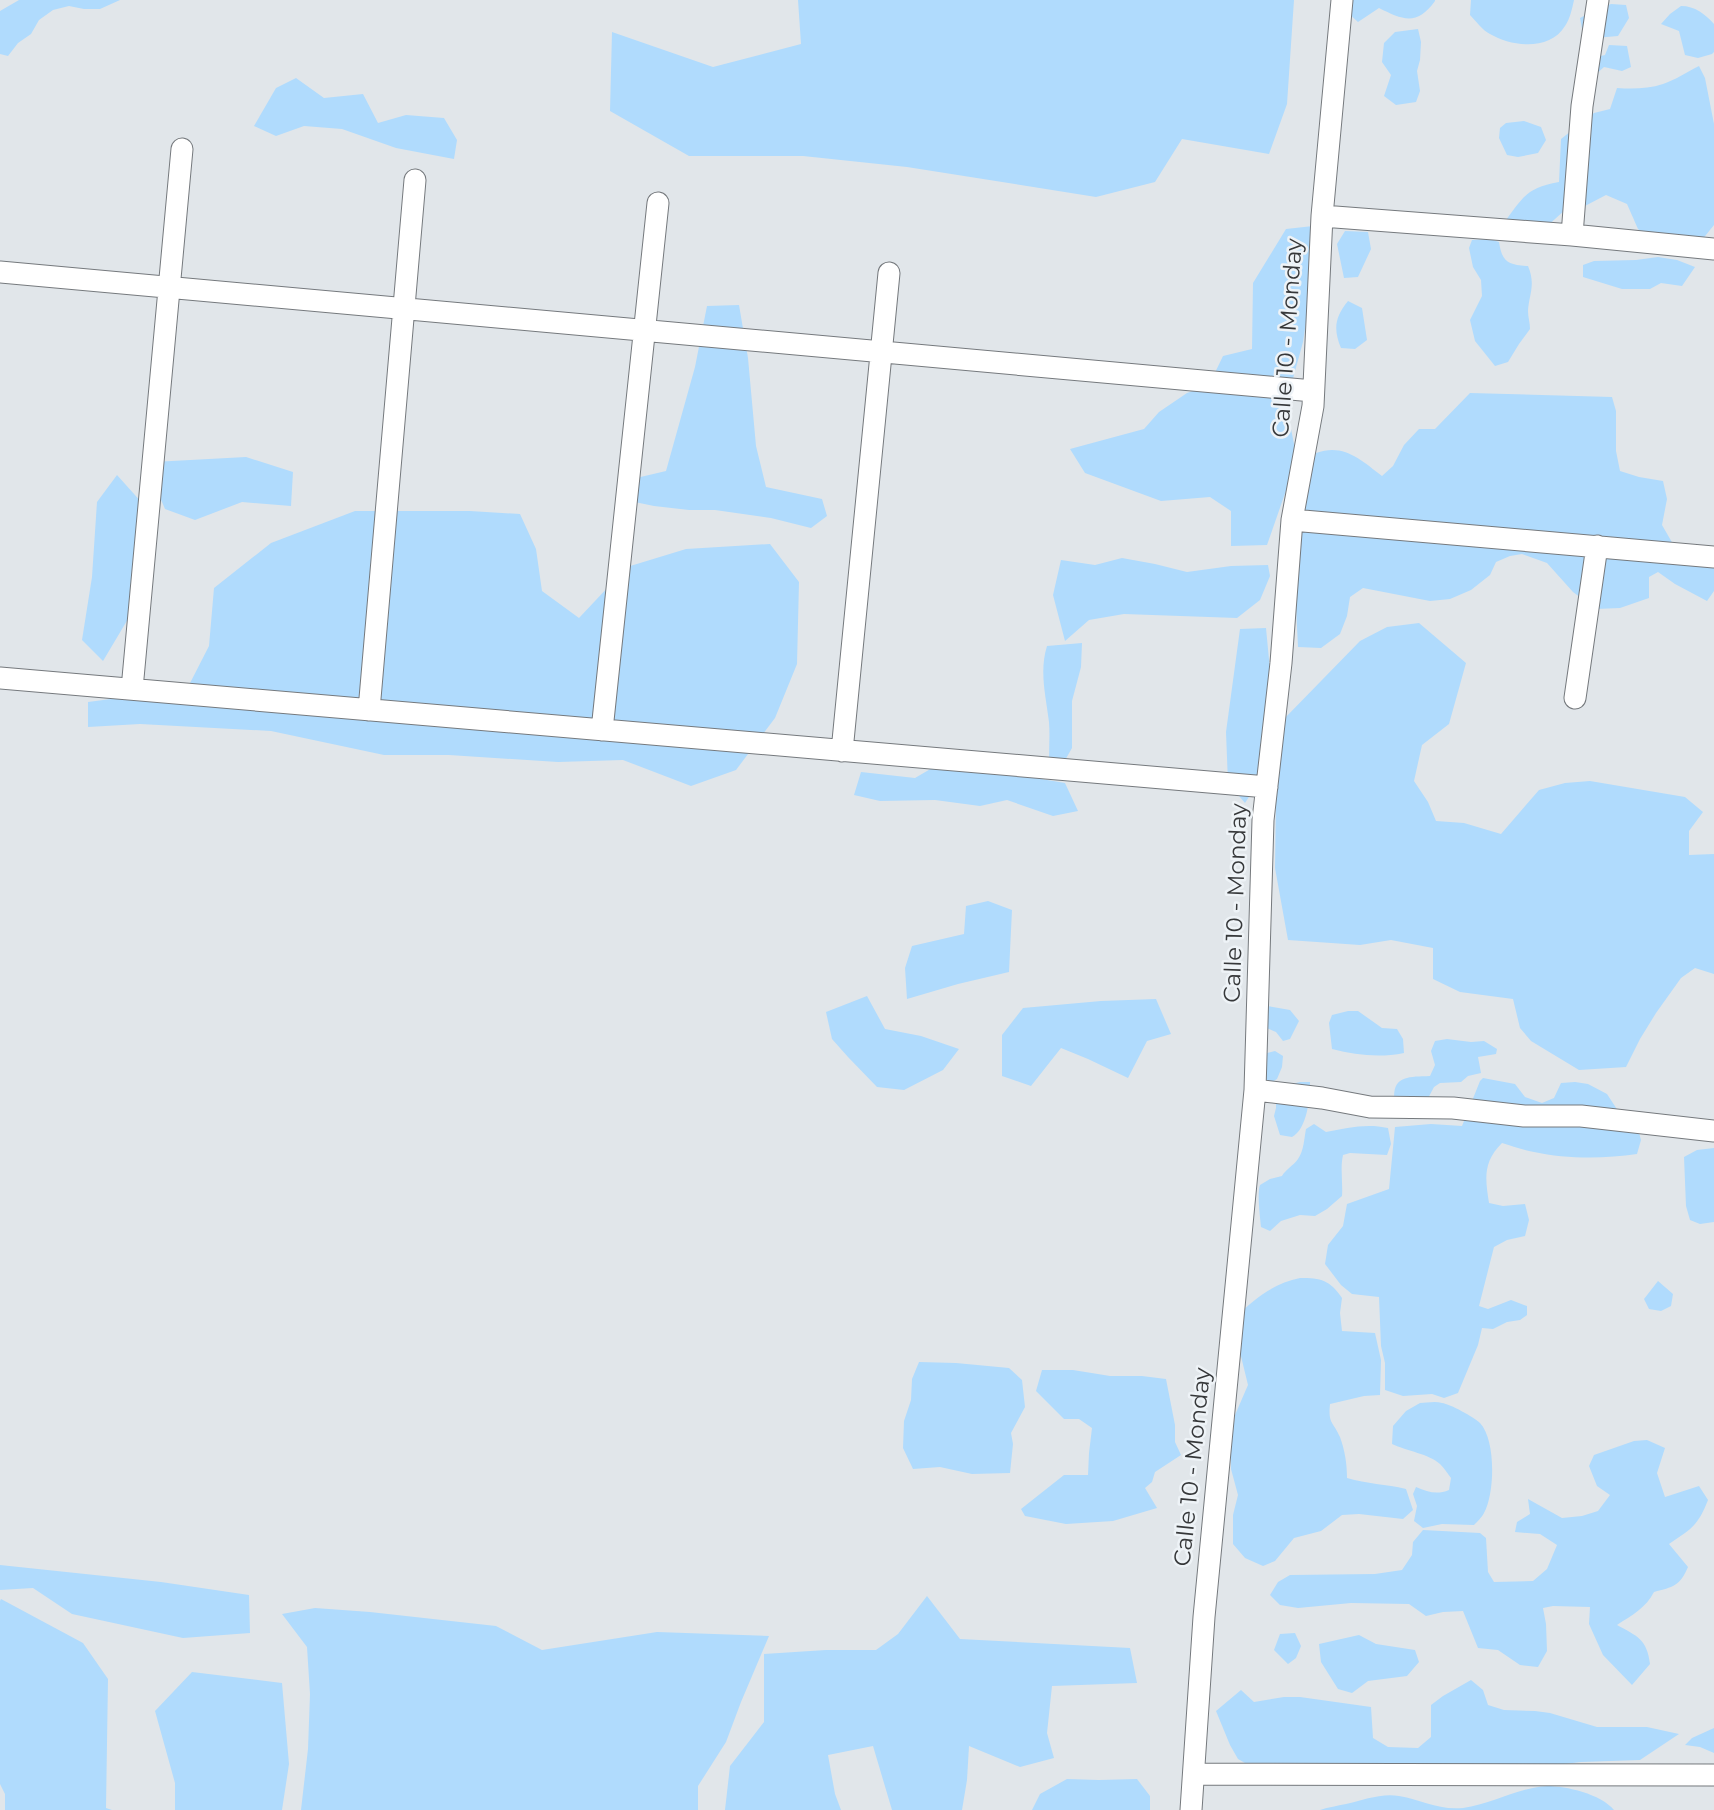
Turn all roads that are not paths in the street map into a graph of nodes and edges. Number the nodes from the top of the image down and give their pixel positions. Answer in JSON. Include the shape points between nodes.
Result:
{"nodes":[{"id":1,"x":1342,"y":0,"type":"edge"},
{"id":2,"x":1598,"y":0,"type":"edge"},
{"id":3,"x":183,"y":149,"type":"dead end"},
{"id":4,"x":415,"y":180,"type":"dead end"},
{"id":5,"x":658,"y":203,"type":"dead end"},
{"id":6,"x":1322,"y":216,"type":"junction"},
{"id":7,"x":1572,"y":235,"type":"junction"},
{"id":8,"x":1714,"y":249,"type":"edge"},
{"id":9,"x":0,"y":272,"type":"edge"},
{"id":10,"x":889,"y":273,"type":"dead end"},
{"id":11,"x":170,"y":288,"type":"junction"},
{"id":12,"x":404,"y":309,"type":"junction"},
{"id":13,"x":645,"y":330,"type":"junction"},
{"id":14,"x":881,"y":352,"type":"junction"},
{"id":15,"x":1313,"y":391,"type":"junction"},
{"id":16,"x":1292,"y":520,"type":"junction"},
{"id":17,"x":1597,"y":547,"type":"junction"},
{"id":18,"x":1714,"y":557,"type":"edge"},
{"id":19,"x":0,"y":678,"type":"edge"},
{"id":20,"x":132,"y":690,"type":"junction"},
{"id":21,"x":1575,"y":698,"type":"dead end"},
{"id":22,"x":369,"y":710,"type":"junction"},
{"id":23,"x":602,"y":730,"type":"junction"},
{"id":24,"x":842,"y":751,"type":"junction"},
{"id":25,"x":1267,"y":787,"type":"junction"},
{"id":26,"x":1255,"y":1090,"type":"junction"},
{"id":27,"x":1714,"y":1131,"type":"edge"},
{"id":28,"x":1194,"y":1774,"type":"junction"},
{"id":29,"x":1714,"y":1775,"type":"edge"},
{"id":30,"x":1191,"y":1810,"type":"edge"}],
"edges":[{"from":1,"to":6,"type":"street","name":"Calle 10 - Monday"},
{"from":2,"to":7,"type":"street","via":[[1582,106]]},
{"from":3,"to":11,"type":"street"},
{"from":4,"to":12,"type":"street"},
{"from":5,"to":13,"type":"street"},
{"from":6,"to":7,"type":"street"},
{"from":6,"to":15,"type":"street","name":"Calle 10 - Monday"},
{"from":7,"to":8,"type":"street"},
{"from":9,"to":11,"type":"street"},
{"from":10,"to":14,"type":"street"},
{"from":11,"to":12,"type":"street"},
{"from":11,"to":20,"type":"street"},
{"from":12,"to":13,"type":"street"},
{"from":12,"to":22,"type":"street"},
{"from":13,"to":14,"type":"street"},
{"from":13,"to":23,"type":"street"},
{"from":14,"to":15,"type":"street"},
{"from":14,"to":24,"type":"street"},
{"from":15,"to":16,"type":"street","name":"Calle 10 - Monday"},
{"from":16,"to":17,"type":"street"},
{"from":16,"to":25,"type":"street","name":"Calle 10 - Monday"},
{"from":17,"to":18,"type":"street"},
{"from":17,"to":21,"type":"street"},
{"from":19,"to":20,"type":"street"},
{"from":20,"to":22,"type":"street"},
{"from":22,"to":23,"type":"street"},
{"from":23,"to":24,"type":"street"},
{"from":24,"to":25,"type":"street"},
{"from":25,"to":26,"type":"street","name":"Calle 10 - Monday"},
{"from":26,"to":27,"type":"street","via":[[1370,1107],[1581,1116]]},
{"from":26,"to":28,"type":"street","name":"Calle 10 - Monday","via":[[1204,1617]]},
{"from":28,"to":29,"type":"street"},
{"from":28,"to":30,"type":"street","name":"Calle 10 - Monday"}]}
